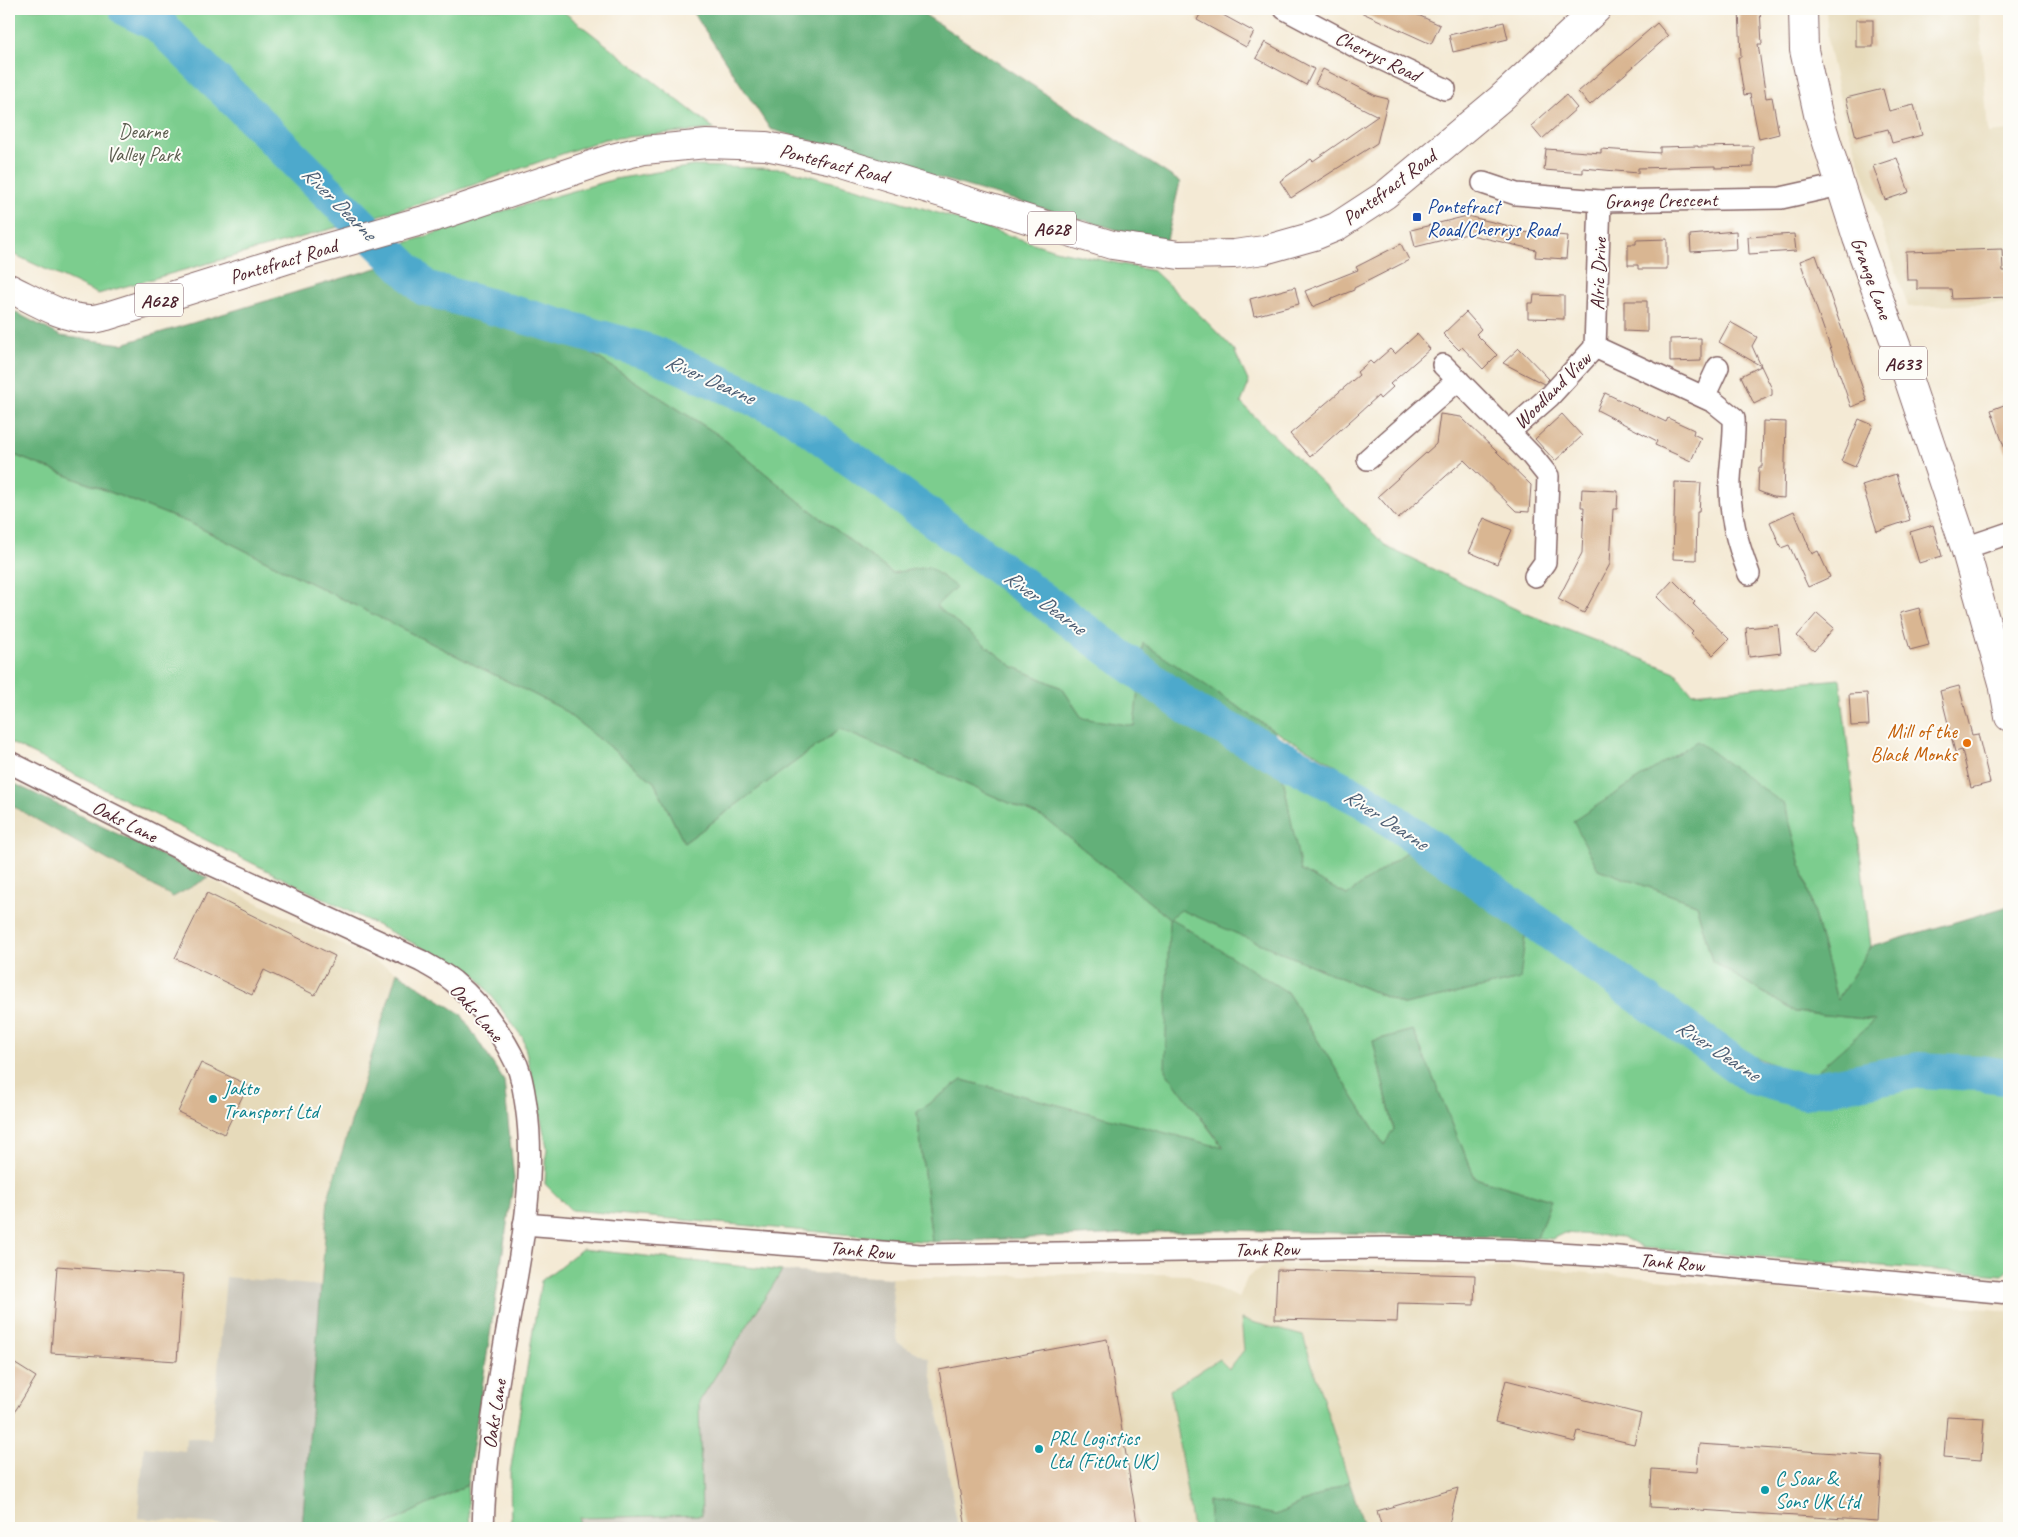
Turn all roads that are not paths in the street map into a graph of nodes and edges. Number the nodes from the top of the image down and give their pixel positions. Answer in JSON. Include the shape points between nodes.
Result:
{"nodes":[{"id":1,"x":1285,"y":9,"type":"edge"},
{"id":2,"x":1597,"y":9,"type":"edge"},
{"id":3,"x":1803,"y":9,"type":"edge"},
{"id":4,"x":1445,"y":89,"type":"dead end"},
{"id":5,"x":1483,"y":183,"type":"dead end"},
{"id":6,"x":1840,"y":185,"type":"junction"},
{"id":7,"x":1600,"y":201,"type":"junction"},
{"id":8,"x":9,"y":288,"type":"edge"},
{"id":9,"x":1595,"y":347,"type":"junction"},
{"id":10,"x":1718,"y":367,"type":"dead end"},
{"id":11,"x":1704,"y":397,"type":"junction"},
{"id":12,"x":1509,"y":432,"type":"junction"},
{"id":13,"x":1368,"y":459,"type":"dead end"},
{"id":14,"x":2009,"y":533,"type":"edge"},
{"id":15,"x":1965,"y":548,"type":"junction"},
{"id":16,"x":1749,"y":574,"type":"dead end"},
{"id":17,"x":1535,"y":576,"type":"dead end"},
{"id":18,"x":2009,"y":717,"type":"edge"},
{"id":19,"x":9,"y":762,"type":"edge"},
{"id":20,"x":524,"y":1224,"type":"junction"},
{"id":21,"x":2009,"y":1293,"type":"edge"},
{"id":22,"x":483,"y":1528,"type":"edge"}],
"edges":[{"from":1,"to":4,"type":"street","name":"Cherrys Road"},
{"from":2,"to":8,"type":"highway","name":"Pontefract Road","number":"A628","via":[[1500,99],[1378,200],[1336,226],[1264,250],[1179,255],[1112,245],[833,160],[766,146],[732,144],[644,150],[612,158],[442,215],[107,316],[91,319],[60,312]]},
{"from":3,"to":6,"type":"highway","name":"Grange Lane","number":"A633","via":[[1804,50],[1818,114]]},
{"from":5,"to":7,"type":"street","name":"Grange Crescent","via":[[1516,194]]},
{"from":6,"to":7,"type":"street","name":"Grange Crescent","via":[[1781,198]]},
{"from":6,"to":15,"type":"highway","name":"Grange Lane","number":"A633"},
{"from":7,"to":9,"type":"street","name":"Alric Drive"},
{"from":9,"to":11,"type":"street"},
{"from":9,"to":12,"type":"street","name":"Woodland View","via":[[1550,396]]},
{"from":10,"to":11,"type":"street"},
{"from":11,"to":16,"type":"street","via":[[1734,418],[1730,507],[1736,538]]},
{"from":12,"to":13,"type":"street","name":"Woodland View","via":[[1450,373]]},
{"from":12,"to":17,"type":"street","name":"Woodland View","via":[[1548,476],[1544,562]]},
{"from":14,"to":15,"type":"street"},
{"from":15,"to":18,"type":"highway","name":"Grange Lane","number":"A633","via":[[2003,683]]},
{"from":19,"to":20,"type":"street","name":"Oaks Lane","via":[[202,860],[421,961],[452,981],[488,1018],[517,1066],[529,1125]]},
{"from":20,"to":21,"type":"street","name":"Tank Row","via":[[920,1255],[1385,1248],[1508,1250]]},
{"from":20,"to":22,"type":"street","name":"Oaks Lane","via":[[489,1440]]}]}
